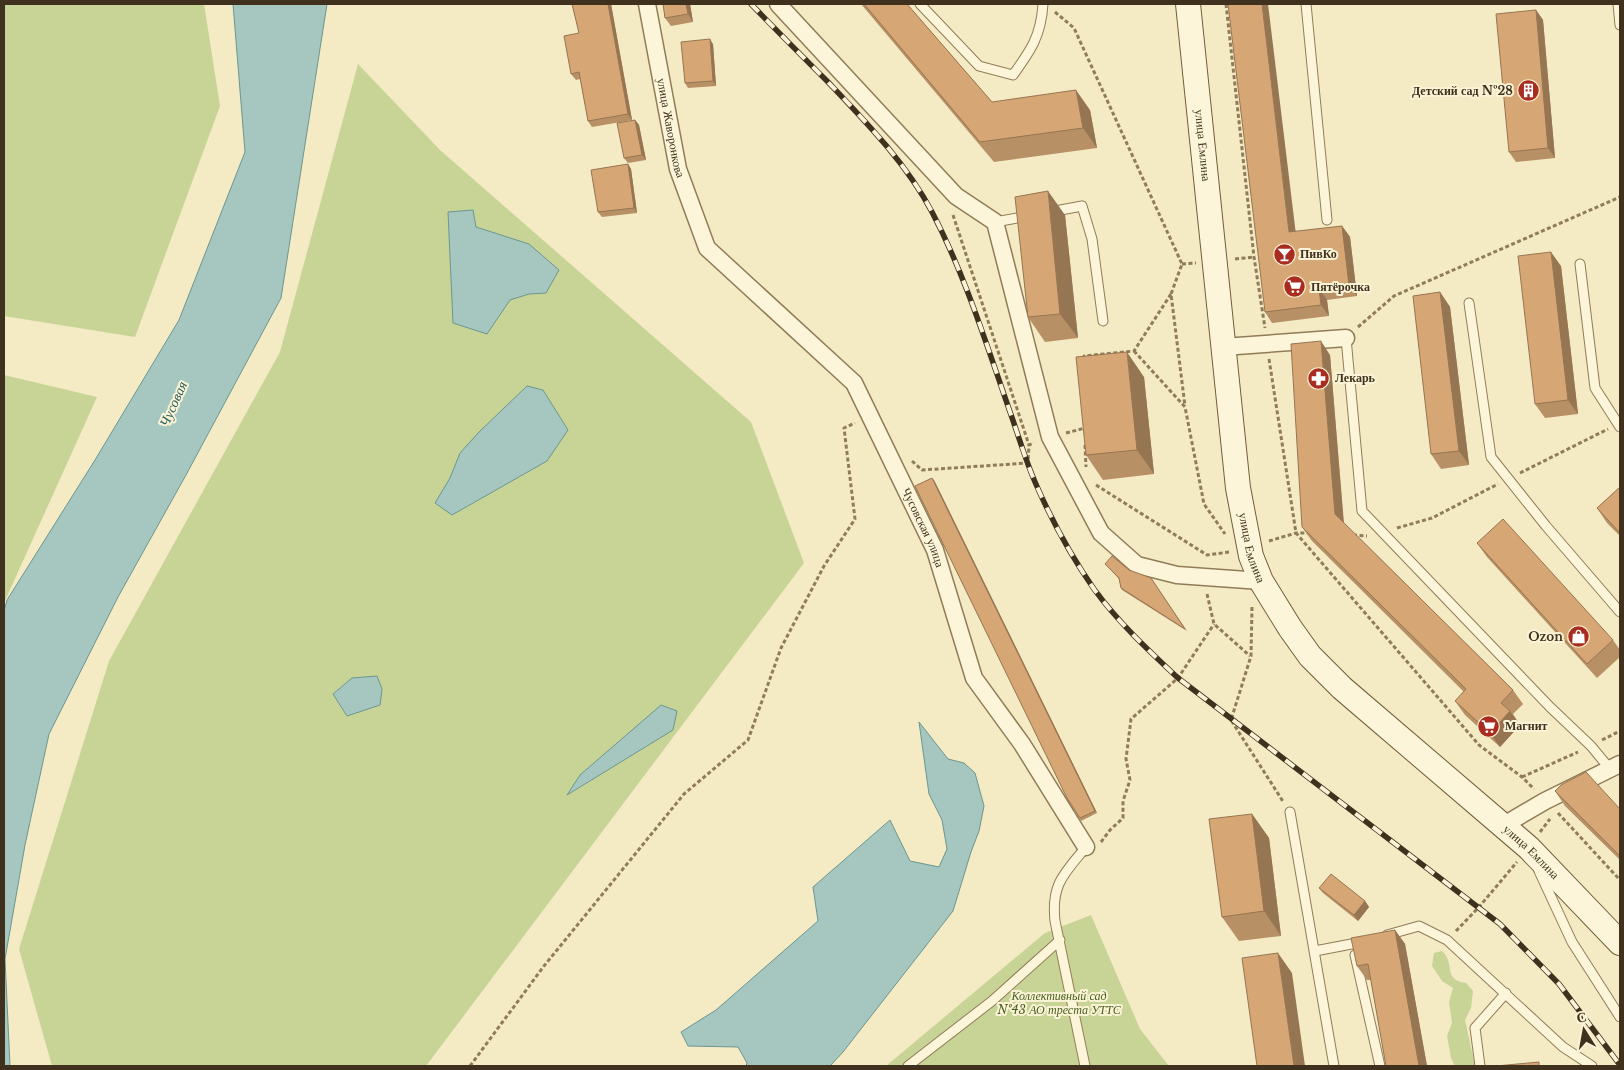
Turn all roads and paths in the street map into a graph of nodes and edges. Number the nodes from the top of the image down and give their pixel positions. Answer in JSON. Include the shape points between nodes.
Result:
{"nodes":[{"id":1,"x":647,"y":4,"type":"edge"},
{"id":2,"x":920,"y":4,"type":"edge"},
{"id":3,"x":1042,"y":4,"type":"edge"},
{"id":4,"x":1188,"y":4,"type":"edge"},
{"id":5,"x":1306,"y":4,"type":"edge"},
{"id":6,"x":1618,"y":4,"type":"edge"},
{"id":7,"x":783,"y":5,"type":"edge"},
{"id":8,"x":1053,"y":10,"type":"dead end"},
{"id":9,"x":1620,"y":25,"type":"edge"},
{"id":10,"x":1620,"y":197,"type":"edge"},
{"id":11,"x":950,"y":208,"type":"dead end"},
{"id":12,"x":1326,"y":220,"type":"dead end"},
{"id":13,"x":995,"y":222,"type":"junction"},
{"id":14,"x":707,"y":248,"type":"joint"},
{"id":15,"x":1580,"y":264,"type":"dead end"},
{"id":16,"x":1171,"y":294,"type":"junction"},
{"id":17,"x":1469,"y":303,"type":"dead end"},
{"id":18,"x":1103,"y":321,"type":"dead end"},
{"id":19,"x":1346,"y":338,"type":"junction"},
{"id":20,"x":1223,"y":347,"type":"junction"},
{"id":21,"x":1134,"y":351,"type":"junction"},
{"id":22,"x":1084,"y":365,"type":"edge"},
{"id":23,"x":1185,"y":407,"type":"junction"},
{"id":24,"x":870,"y":416,"type":"junction"},
{"id":25,"x":1085,"y":419,"type":"edge"},
{"id":26,"x":1620,"y":427,"type":"edge"},
{"id":27,"x":1085,"y":428,"type":"junction"},
{"id":28,"x":1050,"y":437,"type":"junction"},
{"id":29,"x":1029,"y":444,"type":"junction"},
{"id":30,"x":906,"y":456,"type":"dead end"},
{"id":31,"x":1086,"y":470,"type":"edge"},
{"id":32,"x":1094,"y":484,"type":"edge"},
{"id":33,"x":1314,"y":534,"type":"edge"},
{"id":34,"x":1225,"y":535,"type":"dead end"},
{"id":35,"x":1351,"y":535,"type":"edge"},
{"id":36,"x":1369,"y":536,"type":"dead end"},
{"id":37,"x":1249,"y":547,"type":"junction"},
{"id":38,"x":1207,"y":555,"type":"junction"},
{"id":39,"x":1206,"y":577,"type":"junction"},
{"id":40,"x":1254,"y":581,"type":"junction"},
{"id":41,"x":1620,"y":612,"type":"edge"},
{"id":42,"x":1214,"y":624,"type":"junction"},
{"id":43,"x":1251,"y":656,"type":"junction"},
{"id":44,"x":1620,"y":731,"type":"edge"},
{"id":45,"x":1591,"y":746,"type":"junction"},
{"id":46,"x":1615,"y":766,"type":"edge"},
{"id":47,"x":1522,"y":776,"type":"dead end"},
{"id":48,"x":1556,"y":811,"type":"edge"},
{"id":49,"x":1290,"y":812,"type":"joint"},
{"id":50,"x":1504,"y":825,"type":"junction"},
{"id":51,"x":1086,"y":847,"type":"junction"},
{"id":52,"x":1529,"y":848,"type":"junction"},
{"id":53,"x":1381,"y":937,"type":"edge"},
{"id":54,"x":1060,"y":940,"type":"junction"},
{"id":55,"x":1372,"y":940,"type":"edge"},
{"id":56,"x":1447,"y":940,"type":"junction"},
{"id":57,"x":1620,"y":943,"type":"edge"},
{"id":58,"x":1353,"y":945,"type":"junction"},
{"id":59,"x":1315,"y":951,"type":"junction"},
{"id":60,"x":1506,"y":994,"type":"junction"},
{"id":61,"x":1620,"y":1017,"type":"edge"},
{"id":62,"x":470,"y":1066,"type":"edge"},
{"id":63,"x":908,"y":1066,"type":"edge"},
{"id":64,"x":1085,"y":1066,"type":"edge"},
{"id":65,"x":1334,"y":1066,"type":"edge"},
{"id":66,"x":1380,"y":1066,"type":"edge"},
{"id":67,"x":1480,"y":1066,"type":"edge"},
{"id":68,"x":1592,"y":1066,"type":"edge"}],
"edges":[{"from":1,"to":14,"type":"street","name":"улица Жаворонкова","via":[[678,169]]},
{"from":2,"to":3,"type":"lane","via":[[978,66],[1013,76],[1032,48],[1042,19]]},
{"from":4,"to":20,"type":"street","name":"улица Емлина"},
{"from":5,"to":12,"type":"lane"},
{"from":6,"to":9,"type":"lane"},
{"from":7,"to":13,"type":"street","via":[[956,196]]},
{"from":8,"to":16,"type":"path","via":[[1074,28],[1182,264]]},
{"from":10,"to":19,"type":"path","via":[[1394,296]]},
{"from":11,"to":29,"type":"path"},
{"from":13,"to":18,"type":"lane","via":[[1082,206],[1092,239]]},
{"from":13,"to":28,"type":"street"},
{"from":14,"to":24,"type":"street","name":"Чусовская улица","via":[[854,383]]},
{"from":15,"to":26,"type":"lane","via":[[1595,388]]},
{"from":16,"to":21,"type":"path"},
{"from":16,"to":23,"type":"path"},
{"from":17,"to":41,"type":"lane","via":[[1491,457]]},
{"from":19,"to":20,"type":"street"},
{"from":19,"to":45,"type":"lane","via":[[1362,510]]},
{"from":20,"to":37,"type":"street","name":"улица Емлина","via":[[1238,488]]},
{"from":21,"to":22,"type":"path","via":[[1084,356]]},
{"from":21,"to":23,"type":"path"},
{"from":23,"to":34,"type":"path","via":[[1204,504]]},
{"from":24,"to":51,"type":"street","name":"Чусовская улица","via":[[935,550],[974,678],[1022,744]]},
{"from":24,"to":62,"type":"path","via":[[844,428],[855,519],[824,566],[781,648],[748,740],[684,794],[544,966]]},
{"from":25,"to":27,"type":"path"},
{"from":27,"to":28,"type":"path"},
{"from":27,"to":31,"type":"path"},
{"from":28,"to":29,"type":"path"},
{"from":28,"to":39,"type":"street","via":[[1101,534],[1137,565],[1177,575]]},
{"from":29,"to":30,"type":"path","via":[[1028,463],[922,470]]},
{"from":32,"to":38,"type":"path"},
{"from":33,"to":37,"type":"path","via":[[1296,533]]},
{"from":35,"to":36,"type":"path"},
{"from":37,"to":38,"type":"path"},
{"from":37,"to":40,"type":"street","name":"улица Емлина"},
{"from":38,"to":39,"type":"path"},
{"from":39,"to":40,"type":"street"},
{"from":39,"to":42,"type":"path"},
{"from":40,"to":43,"type":"path"},
{"from":40,"to":50,"type":"street","name":"улица Емлина","via":[[1310,656],[1342,688]]},
{"from":42,"to":43,"type":"path"},
{"from":42,"to":51,"type":"path","via":[[1178,678],[1130,719],[1126,759],[1130,780],[1123,800],[1123,818],[1101,842]]},
{"from":43,"to":49,"type":"path","via":[[1232,720]]},
{"from":44,"to":45,"type":"path"},
{"from":45,"to":46,"type":"lane"},
{"from":45,"to":47,"type":"path"},
{"from":46,"to":50,"type":"street"},
{"from":48,"to":52,"type":"path"},
{"from":49,"to":59,"type":"lane"},
{"from":50,"to":52,"type":"street","name":"улица Емлина"},
{"from":51,"to":54,"type":"lane","via":[[1059,880],[1054,906]]},
{"from":52,"to":56,"type":"path","via":[[1480,907]]},
{"from":52,"to":57,"type":"street","name":"улица Емлина"},
{"from":52,"to":61,"type":"lane","via":[[1572,942]]},
{"from":53,"to":56,"type":"lane","via":[[1419,926]]},
{"from":54,"to":63,"type":"lane","via":[[992,1001]]},
{"from":54,"to":64,"type":"lane"},
{"from":55,"to":58,"type":"lane"},
{"from":56,"to":60,"type":"lane"},
{"from":58,"to":59,"type":"lane"},
{"from":58,"to":66,"type":"lane"},
{"from":59,"to":65,"type":"lane"},
{"from":60,"to":67,"type":"lane","via":[[1475,1028]]},
{"from":60,"to":68,"type":"lane","via":[[1563,1047]]}]}
